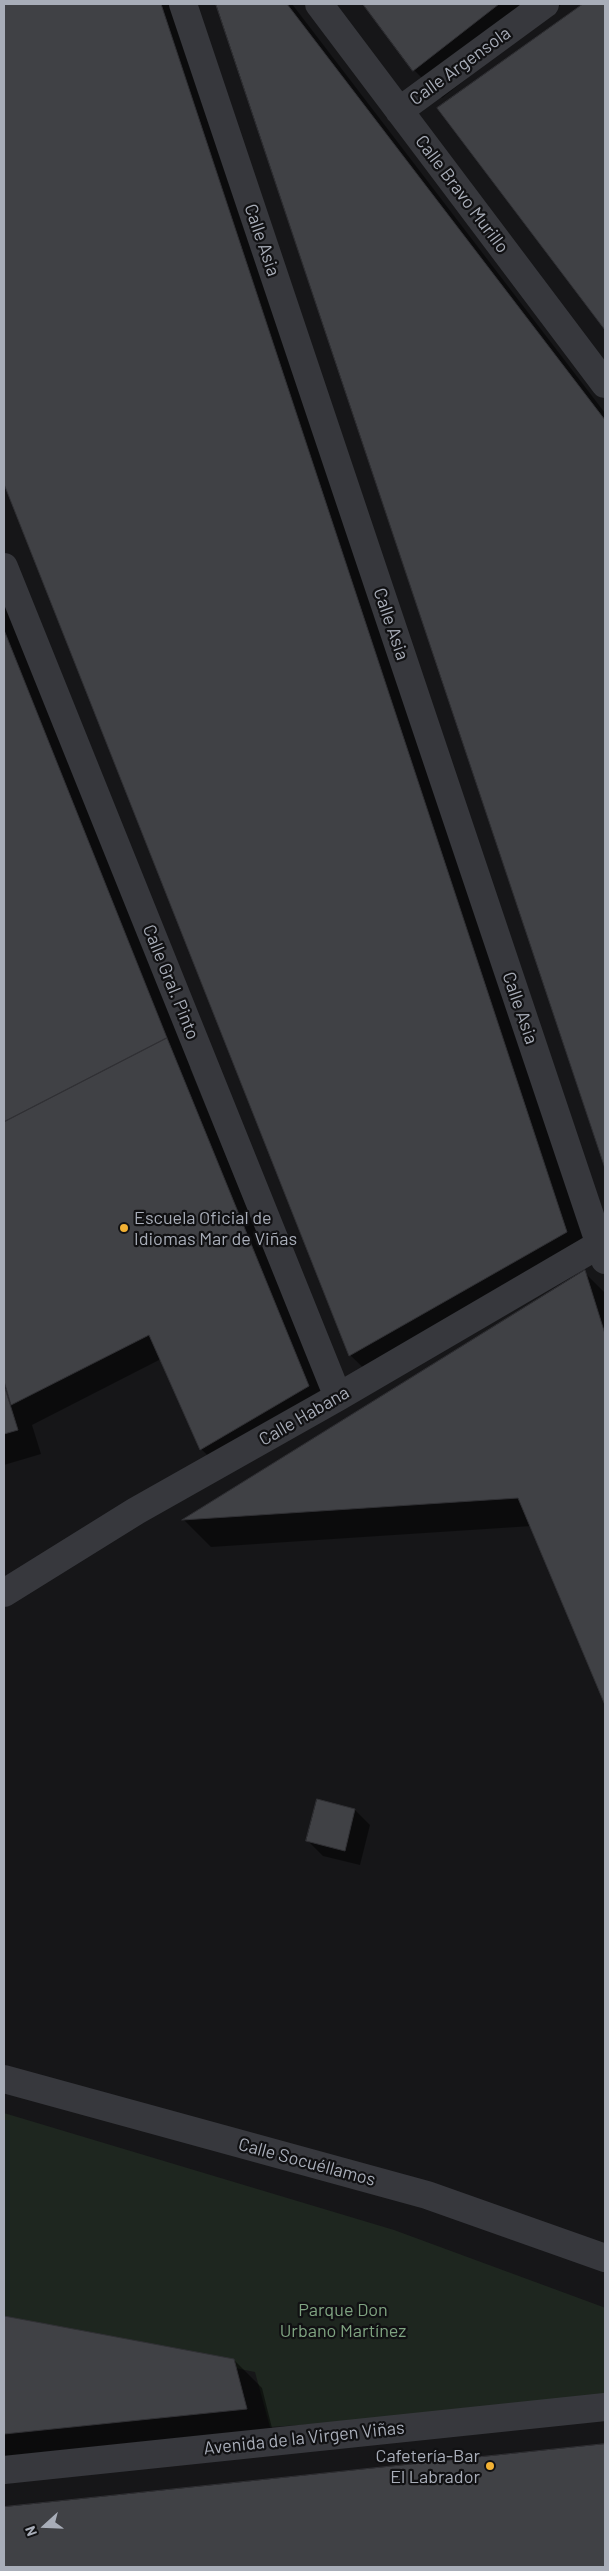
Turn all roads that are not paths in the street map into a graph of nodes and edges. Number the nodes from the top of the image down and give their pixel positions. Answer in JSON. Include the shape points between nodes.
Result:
{"nodes":[{"id":1,"x":183,"y":4,"type":"edge"},
{"id":2,"x":319,"y":4,"type":"edge"},
{"id":3,"x":544,"y":4,"type":"edge"},
{"id":4,"x":399,"y":111,"type":"junction"},
{"id":5,"x":605,"y":384,"type":"edge"},
{"id":6,"x":4,"y":567,"type":"edge"},
{"id":7,"x":603,"y":1248,"type":"edge"},
{"id":8,"x":338,"y":1397,"type":"junction"},
{"id":9,"x":4,"y":1594,"type":"edge"},
{"id":10,"x":4,"y":2079,"type":"edge"},
{"id":11,"x":605,"y":2258,"type":"edge"},
{"id":12,"x":605,"y":2407,"type":"edge"},
{"id":13,"x":4,"y":2470,"type":"edge"}],
"edges":[{"from":1,"to":7,"type":"street","name":"Calle Asia"},
{"from":2,"to":4,"type":"street","name":"Calle Bravo Murillo"},
{"from":3,"to":4,"type":"street","name":"Calle Argensola"},
{"from":4,"to":5,"type":"street","name":"Calle Bravo Murillo"},
{"from":6,"to":8,"type":"street","name":"Calle Gral. Pinto"},
{"from":7,"to":8,"type":"street","name":"Calle Habana"},
{"from":8,"to":9,"type":"street","name":"Calle Habana","via":[[136,1511]]},
{"from":10,"to":11,"type":"street","name":"Calle Socuéllamos","via":[[427,2194]]},
{"from":12,"to":13,"type":"street","name":"Avenida de la Virgen Viñas"}]}
